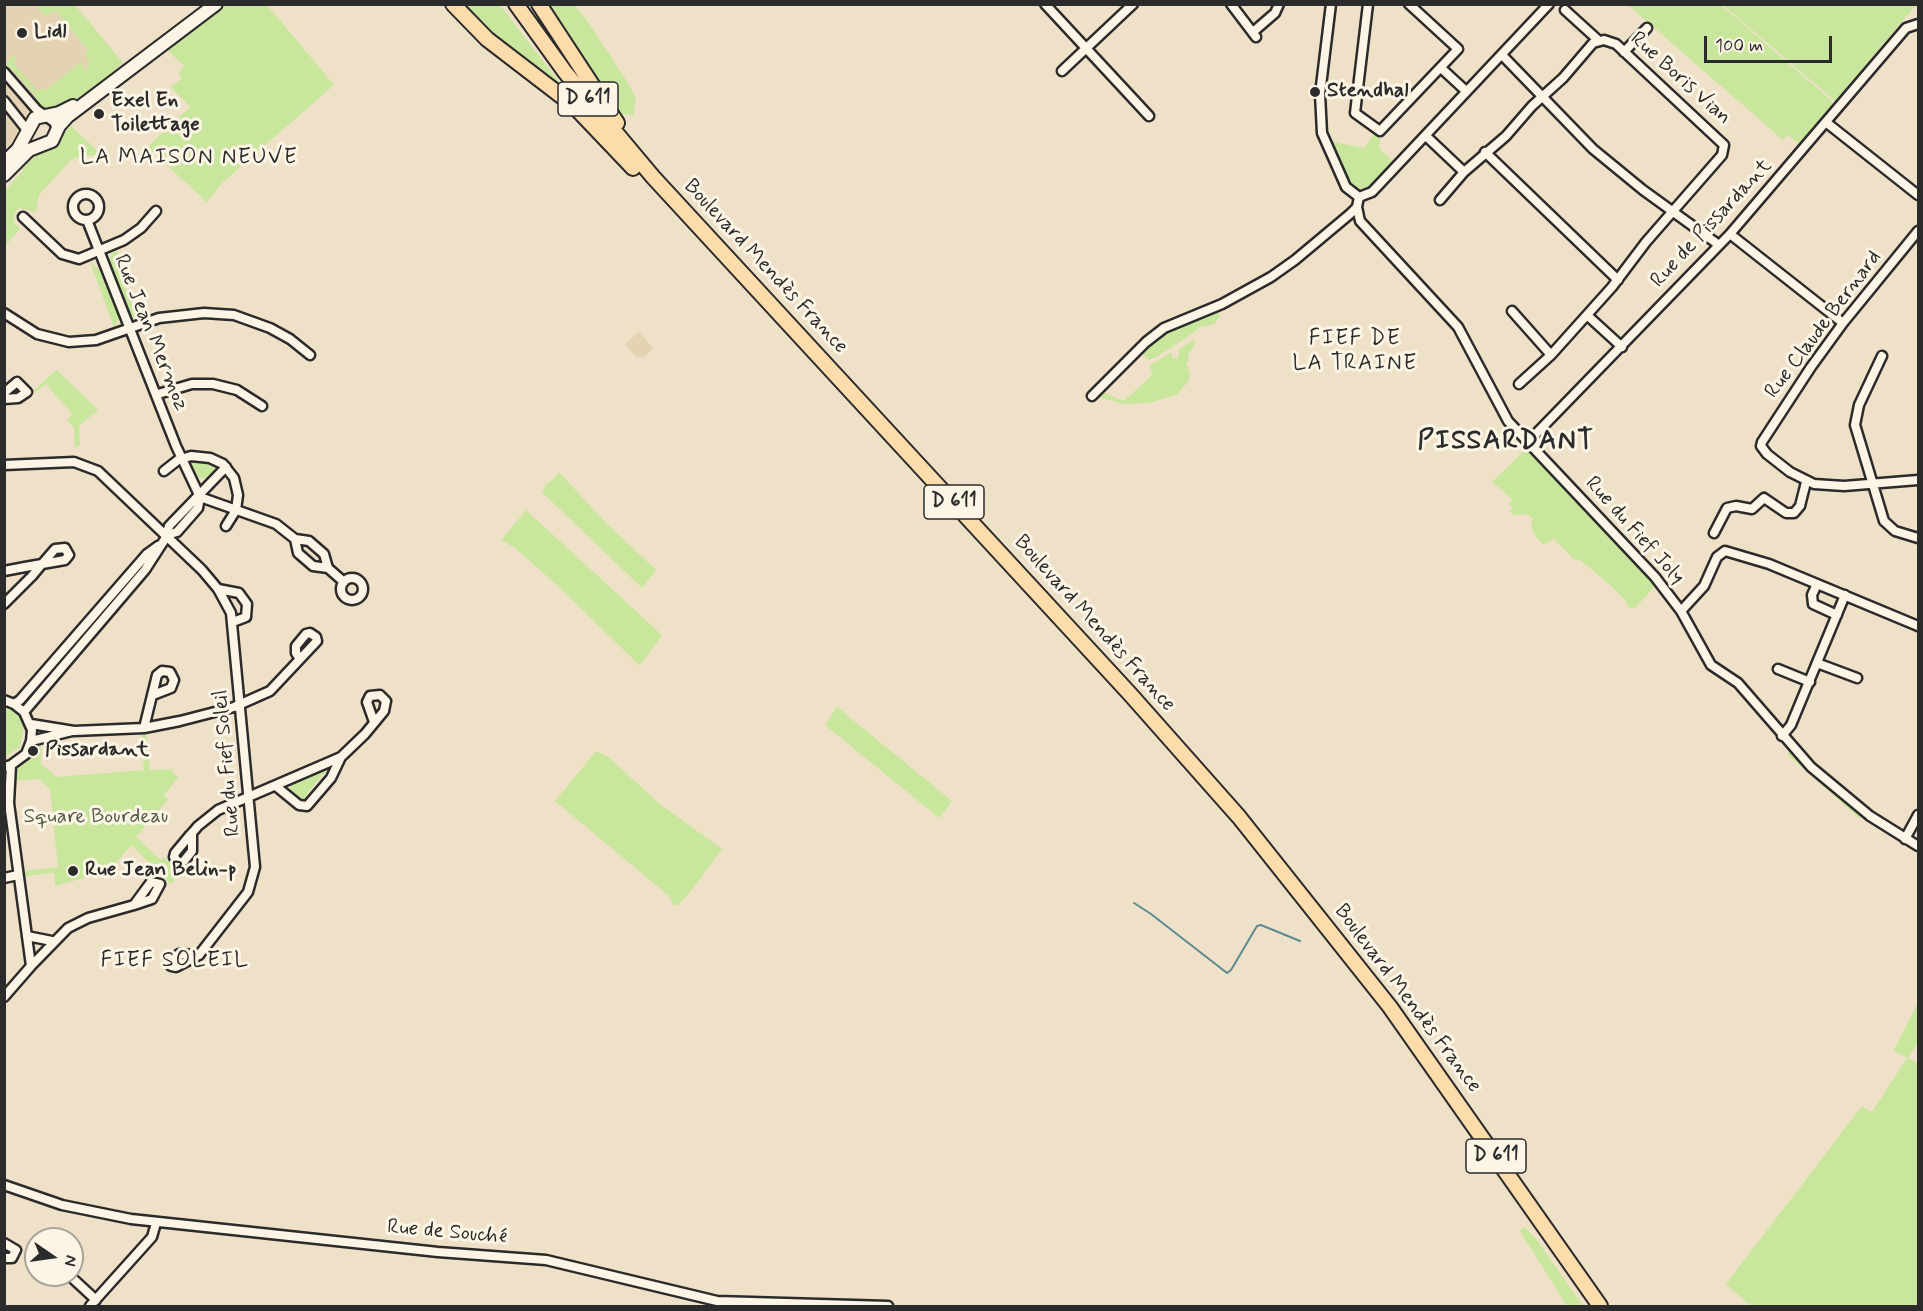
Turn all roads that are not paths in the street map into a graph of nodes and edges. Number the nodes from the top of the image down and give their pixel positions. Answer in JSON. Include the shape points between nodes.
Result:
{"nodes":[{"id":1,"x":208,"y":4,"type":"edge"},
{"id":2,"x":216,"y":4,"type":"edge"},
{"id":3,"x":453,"y":4,"type":"edge"},
{"id":4,"x":510,"y":4,"type":"edge"},
{"id":5,"x":516,"y":4,"type":"edge"},
{"id":6,"x":539,"y":4,"type":"edge"},
{"id":7,"x":1046,"y":4,"type":"edge"},
{"id":8,"x":1133,"y":4,"type":"edge"},
{"id":9,"x":1232,"y":4,"type":"edge"},
{"id":10,"x":1279,"y":4,"type":"edge"},
{"id":11,"x":1331,"y":4,"type":"edge"},
{"id":12,"x":1368,"y":4,"type":"edge"},
{"id":13,"x":1409,"y":4,"type":"edge"},
{"id":14,"x":1550,"y":4,"type":"edge"},
{"id":15,"x":1565,"y":10,"type":"dead end"},
{"id":16,"x":1916,"y":24,"type":"edge"},
{"id":17,"x":1647,"y":28,"type":"dead end"},
{"id":18,"x":1598,"y":40,"type":"junction"},
{"id":19,"x":1086,"y":49,"type":"junction"},
{"id":20,"x":1624,"y":52,"type":"junction"},
{"id":21,"x":1502,"y":55,"type":"junction"},
{"id":22,"x":1441,"y":68,"type":"junction"},
{"id":23,"x":1062,"y":71,"type":"dead end"},
{"id":24,"x":4,"y":72,"type":"edge"},
{"id":25,"x":1466,"y":91,"type":"junction"},
{"id":26,"x":1542,"y":97,"type":"junction"},
{"id":27,"x":4,"y":101,"type":"edge"},
{"id":28,"x":46,"y":116,"type":"junction"},
{"id":29,"x":1149,"y":116,"type":"dead end"},
{"id":30,"x":1827,"y":123,"type":"junction"},
{"id":31,"x":57,"y":129,"type":"junction"},
{"id":32,"x":27,"y":130,"type":"junction"},
{"id":33,"x":1426,"y":136,"type":"junction"},
{"id":34,"x":1485,"y":152,"type":"junction"},
{"id":35,"x":4,"y":163,"type":"edge"},
{"id":36,"x":640,"y":171,"type":"junction"},
{"id":37,"x":1464,"y":172,"type":"junction"},
{"id":38,"x":4,"y":175,"type":"edge"},
{"id":39,"x":665,"y":190,"type":"junction"},
{"id":40,"x":1918,"y":195,"type":"edge"},
{"id":41,"x":1359,"y":198,"type":"junction"},
{"id":42,"x":1440,"y":200,"type":"dead end"},
{"id":43,"x":1357,"y":207,"type":"junction"},
{"id":44,"x":156,"y":211,"type":"dead end"},
{"id":45,"x":1672,"y":211,"type":"junction"},
{"id":46,"x":23,"y":217,"type":"dead end"},
{"id":47,"x":87,"y":220,"type":"dead end"},
{"id":48,"x":1918,"y":231,"type":"edge"},
{"id":49,"x":1730,"y":234,"type":"junction"},
{"id":50,"x":1719,"y":245,"type":"junction"},
{"id":51,"x":98,"y":252,"type":"junction"},
{"id":52,"x":1618,"y":280,"type":"junction"},
{"id":53,"x":1512,"y":311,"type":"dead end"},
{"id":54,"x":4,"y":313,"type":"edge"},
{"id":55,"x":1588,"y":316,"type":"junction"},
{"id":56,"x":1843,"y":323,"type":"junction"},
{"id":57,"x":129,"y":328,"type":"junction"},
{"id":58,"x":1622,"y":347,"type":"junction"},
{"id":59,"x":310,"y":355,"type":"dead end"},
{"id":60,"x":1551,"y":355,"type":"junction"},
{"id":61,"x":1882,"y":356,"type":"dead end"},
{"id":62,"x":1519,"y":384,"type":"dead end"},
{"id":63,"x":4,"y":393,"type":"edge"},
{"id":64,"x":158,"y":394,"type":"junction"},
{"id":65,"x":1092,"y":396,"type":"dead end"},
{"id":66,"x":4,"y":399,"type":"edge"},
{"id":67,"x":262,"y":406,"type":"dead end"},
{"id":68,"x":1527,"y":443,"type":"junction"},
{"id":69,"x":181,"y":458,"type":"junction"},
{"id":70,"x":4,"y":465,"type":"edge"},
{"id":71,"x":226,"y":467,"type":"junction"},
{"id":72,"x":164,"y":471,"type":"dead end"},
{"id":73,"x":1918,"y":480,"type":"edge"},
{"id":74,"x":1806,"y":482,"type":"junction"},
{"id":75,"x":1871,"y":483,"type":"junction"},
{"id":76,"x":200,"y":497,"type":"junction"},
{"id":77,"x":236,"y":510,"type":"junction"},
{"id":78,"x":226,"y":526,"type":"dead end"},
{"id":79,"x":1714,"y":533,"type":"dead end"},
{"id":80,"x":167,"y":535,"type":"junction"},
{"id":81,"x":1918,"y":538,"type":"edge"},
{"id":82,"x":295,"y":539,"type":"junction"},
{"id":83,"x":161,"y":543,"type":"junction"},
{"id":84,"x":328,"y":568,"type":"junction"},
{"id":85,"x":4,"y":571,"type":"edge"},
{"id":86,"x":344,"y":582,"type":"dead end"},
{"id":87,"x":1817,"y":584,"type":"junction"},
{"id":88,"x":219,"y":589,"type":"junction"},
{"id":89,"x":1845,"y":595,"type":"junction"},
{"id":90,"x":4,"y":604,"type":"edge"},
{"id":91,"x":1681,"y":611,"type":"junction"},
{"id":92,"x":1837,"y":615,"type":"junction"},
{"id":93,"x":233,"y":622,"type":"junction"},
{"id":94,"x":1918,"y":626,"type":"edge"},
{"id":95,"x":300,"y":659,"type":"dead end"},
{"id":96,"x":1817,"y":663,"type":"junction"},
{"id":97,"x":1778,"y":669,"type":"dead end"},
{"id":98,"x":1857,"y":678,"type":"dead end"},
{"id":99,"x":1810,"y":682,"type":"junction"},
{"id":100,"x":153,"y":695,"type":"dead end"},
{"id":101,"x":4,"y":700,"type":"edge"},
{"id":102,"x":14,"y":704,"type":"junction"},
{"id":103,"x":242,"y":704,"type":"junction"},
{"id":104,"x":24,"y":712,"type":"junction"},
{"id":105,"x":374,"y":722,"type":"dead end"},
{"id":106,"x":31,"y":724,"type":"junction"},
{"id":107,"x":144,"y":728,"type":"junction"},
{"id":108,"x":72,"y":730,"type":"junction"},
{"id":109,"x":1782,"y":736,"type":"junction"},
{"id":110,"x":31,"y":741,"type":"junction"},
{"id":111,"x":341,"y":757,"type":"junction"},
{"id":112,"x":8,"y":766,"type":"edge"},
{"id":113,"x":277,"y":787,"type":"junction"},
{"id":114,"x":4,"y":794,"type":"edge"},
{"id":115,"x":250,"y":796,"type":"junction"},
{"id":116,"x":9,"y":803,"type":"junction"},
{"id":117,"x":1918,"y":815,"type":"edge"},
{"id":118,"x":192,"y":833,"type":"dead end"},
{"id":119,"x":1905,"y":839,"type":"junction"},
{"id":120,"x":1918,"y":846,"type":"edge"},
{"id":121,"x":18,"y":875,"type":"junction"},
{"id":122,"x":4,"y":878,"type":"edge"},
{"id":123,"x":134,"y":905,"type":"dead end"},
{"id":124,"x":27,"y":936,"type":"junction"},
{"id":125,"x":52,"y":941,"type":"junction"},
{"id":126,"x":199,"y":955,"type":"dead end"},
{"id":127,"x":31,"y":966,"type":"junction"},
{"id":128,"x":6,"y":994,"type":"edge"},
{"id":129,"x":4,"y":1185,"type":"edge"},
{"id":130,"x":156,"y":1223,"type":"junction"},
{"id":131,"x":4,"y":1243,"type":"edge"},
{"id":132,"x":4,"y":1258,"type":"edge"},
{"id":133,"x":79,"y":1287,"type":"edge"},
{"id":134,"x":93,"y":1303,"type":"edge"},
{"id":135,"x":888,"y":1306,"type":"edge"},
{"id":136,"x":1593,"y":1306,"type":"edge"},
{"id":137,"x":1600,"y":1306,"type":"edge"}],
"edges":[{"from":1,"to":28,"type":"main road","via":[[99,89],[65,111]]},
{"from":2,"to":31,"type":"main road","via":[[68,116]]},
{"from":3,"to":36,"type":"main road","via":[[487,39],[573,105]]},
{"from":4,"to":36,"type":"main road","name":"Boulevard Mendès France","number":"D 611","via":[[561,76]]},
{"from":5,"to":39,"type":"main road","name":"Boulevard Mendès France","number":"D 611","via":[[592,105]]},
{"from":6,"to":39,"type":"main road","via":[[613,118],[660,177]]},
{"from":7,"to":19,"type":"street"},
{"from":8,"to":19,"type":"street"},
{"from":9,"to":10,"type":"street","via":[[1254,34]]},
{"from":11,"to":41,"type":"street","via":[[1320,94],[1321,120],[1325,145],[1346,188]]},
{"from":12,"to":22,"type":"street","via":[[1355,113],[1380,131]]},
{"from":13,"to":22,"type":"street","via":[[1458,49]]},
{"from":14,"to":21,"type":"street"},
{"from":15,"to":18,"type":"street","name":"Rue Boris Vian"},
{"from":16,"to":30,"type":"street","name":"Rue de Pissardant","via":[[1906,28]]},
{"from":17,"to":20,"type":"street"},
{"from":18,"to":20,"type":"street","name":"Rue Boris Vian","via":[[1610,41]]},
{"from":18,"to":26,"type":"street","name":"Rue Boris Vian"},
{"from":19,"to":23,"type":"street"},
{"from":19,"to":29,"type":"street"},
{"from":20,"to":45,"type":"street","name":"Rue Boris Vian","via":[[1724,145],[1722,155]]},
{"from":21,"to":25,"type":"street"},
{"from":21,"to":26,"type":"street"},
{"from":22,"to":25,"type":"street"},
{"from":24,"to":28,"type":"street"},
{"from":25,"to":33,"type":"street"},
{"from":26,"to":34,"type":"street","name":"Rue Boris Vian","via":[[1506,136]]},
{"from":26,"to":45,"type":"street","via":[[1593,149]]},
{"from":27,"to":32,"type":"street"},
{"from":28,"to":31,"type":"street"},
{"from":28,"to":32,"type":"main road","via":[[35,118]]},
{"from":30,"to":40,"type":"street"},
{"from":30,"to":49,"type":"street","name":"Rue de Pissardant"},
{"from":31,"to":38,"type":"main road","via":[[52,141],[29,150]]},
{"from":32,"to":35,"type":"main road","via":[[18,149]]},
{"from":33,"to":37,"type":"street"},
{"from":33,"to":41,"type":"street","via":[[1372,192]]},
{"from":34,"to":37,"type":"street","name":"Rue Boris Vian"},
{"from":34,"to":52,"type":"street"},
{"from":36,"to":136,"type":"main road","name":"Boulevard Mendès France","number":"D 611","via":[[1093,661],[1235,821],[1389,1015]]},
{"from":37,"to":42,"type":"street","name":"Rue Boris Vian"},
{"from":39,"to":137,"type":"main road","name":"Boulevard Mendès France","number":"D 611","via":[[1239,817],[1390,1007]]},
{"from":41,"to":43,"type":"street"},
{"from":43,"to":65,"type":"street","via":[[1271,277],[1222,304],[1164,328]]},
{"from":43,"to":68,"type":"street","name":"Rue du Fief Joly","via":[[1360,221],[1458,327],[1502,412]]},
{"from":44,"to":51,"type":"street","via":[[132,235]]},
{"from":45,"to":50,"type":"street"},
{"from":45,"to":52,"type":"street"},
{"from":46,"to":51,"type":"street","via":[[67,257],[80,259]]},
{"from":47,"to":51,"type":"street","name":"Rue Jean Mermoz"},
{"from":48,"to":56,"type":"street","name":"Rue Claude Bernard"},
{"from":49,"to":50,"type":"street","name":"Rue de Pissardant"},
{"from":49,"to":56,"type":"street"},
{"from":50,"to":58,"type":"street","name":"Rue de Pissardant"},
{"from":51,"to":57,"type":"street","name":"Rue Jean Mermoz"},
{"from":52,"to":55,"type":"street"},
{"from":53,"to":60,"type":"street"},
{"from":54,"to":57,"type":"street","via":[[37,334],[69,342],[96,340]]},
{"from":55,"to":58,"type":"street"},
{"from":55,"to":60,"type":"street"},
{"from":56,"to":74,"type":"street","name":"Rue Claude Bernard","via":[[1762,442],[1763,451]]},
{"from":57,"to":59,"type":"street","via":[[177,315],[234,315],[270,328]]},
{"from":57,"to":64,"type":"street","name":"Rue Jean Mermoz"},
{"from":58,"to":68,"type":"street","name":"Rue de Pissardant"},
{"from":60,"to":62,"type":"street"},
{"from":61,"to":75,"type":"street","via":[[1855,418]]},
{"from":63,"to":66,"type":"street","via":[[17,381],[27,392],[18,398]]},
{"from":64,"to":67,"type":"street","via":[[192,384],[213,384],[237,390]]},
{"from":64,"to":69,"type":"street","name":"Rue Jean Mermoz"},
{"from":68,"to":91,"type":"street","name":"Rue du Fief Joly","via":[[1655,577]]},
{"from":69,"to":71,"type":"street","via":[[205,456]]},
{"from":69,"to":72,"type":"street"},
{"from":69,"to":76,"type":"street","name":"Rue Jean Mermoz"},
{"from":70,"to":80,"type":"street","name":"Rue du Fief Soleil","via":[[69,461],[91,466]]},
{"from":71,"to":76,"type":"street"},
{"from":71,"to":77,"type":"street","via":[[238,490]]},
{"from":73,"to":75,"type":"street"},
{"from":74,"to":75,"type":"street","via":[[1825,486]]},
{"from":74,"to":79,"type":"street","via":[[1800,506],[1794,513],[1786,513],[1764,498],[1752,509],[1727,508]]},
{"from":75,"to":81,"type":"street","via":[[1888,527]]},
{"from":76,"to":77,"type":"street"},
{"from":76,"to":80,"type":"street","via":[[169,526]]},
{"from":77,"to":78,"type":"street"},
{"from":77,"to":82,"type":"street","via":[[276,524]]},
{"from":80,"to":83,"type":"street"},
{"from":80,"to":88,"type":"street","name":"Rue du Fief Soleil"},
{"from":82,"to":84,"type":"street","via":[[309,541],[324,554]]},
{"from":82,"to":84,"type":"street","via":[[298,553],[313,566]]},
{"from":83,"to":102,"type":"street"},
{"from":83,"to":104,"type":"street","via":[[145,570]]},
{"from":84,"to":86,"type":"street"},
{"from":85,"to":90,"type":"street","via":[[42,564]]},
{"from":87,"to":89,"type":"street"},
{"from":87,"to":91,"type":"street","via":[[1725,551],[1717,557],[1704,586]]},
{"from":87,"to":92,"type":"street","via":[[1813,604]]},
{"from":88,"to":93,"type":"street","name":"Rue du Fief Soleil"},
{"from":88,"to":93,"type":"street","name":"Rue du Fief Soleil","via":[[239,593],[247,604],[246,617]]},
{"from":89,"to":92,"type":"street"},
{"from":89,"to":94,"type":"street"},
{"from":91,"to":109,"type":"street","name":"Rue du Fief Joly","via":[[1711,665],[1738,684]]},
{"from":92,"to":96,"type":"street"},
{"from":93,"to":103,"type":"street","name":"Rue du Fief Soleil"},
{"from":95,"to":103,"type":"street","via":[[270,691]]},
{"from":96,"to":98,"type":"street"},
{"from":96,"to":99,"type":"street"},
{"from":97,"to":99,"type":"street"},
{"from":99,"to":109,"type":"street","via":[[1789,731]]},
{"from":100,"to":107,"type":"street"},
{"from":101,"to":102,"type":"street"},
{"from":102,"to":104,"type":"street"},
{"from":103,"to":107,"type":"street"},
{"from":103,"to":115,"type":"street","name":"Rue du Fief Soleil"},
{"from":104,"to":106,"type":"street"},
{"from":105,"to":111,"type":"street"},
{"from":106,"to":108,"type":"street"},
{"from":106,"to":110,"type":"street"},
{"from":107,"to":108,"type":"street"},
{"from":108,"to":110,"type":"street"},
{"from":109,"to":119,"type":"street","name":"Rue du Fief Joly","via":[[1811,767],[1870,816]]},
{"from":110,"to":112,"type":"street","via":[[26,753]]},
{"from":111,"to":113,"type":"street"},
{"from":111,"to":113,"type":"street","via":[[331,778],[307,806],[298,805]]},
{"from":112,"to":116,"type":"street"},
{"from":113,"to":115,"type":"street"},
{"from":114,"to":116,"type":"street"},
{"from":115,"to":118,"type":"street","via":[[218,810]]},
{"from":115,"to":126,"type":"street","name":"Rue du Fief Soleil","via":[[255,867],[252,884]]},
{"from":116,"to":121,"type":"street"},
{"from":117,"to":119,"type":"street"},
{"from":119,"to":120,"type":"street","name":"Rue du Fief Joly"},
{"from":121,"to":122,"type":"street"},
{"from":121,"to":124,"type":"street"},
{"from":123,"to":125,"type":"street","via":[[78,922]]},
{"from":124,"to":125,"type":"street"},
{"from":124,"to":127,"type":"street"},
{"from":125,"to":127,"type":"street"},
{"from":127,"to":128,"type":"street"},
{"from":129,"to":130,"type":"street","name":"Rue de Souché","via":[[62,1205]]},
{"from":130,"to":134,"type":"street","via":[[152,1238]]},
{"from":130,"to":135,"type":"street","name":"Rue de Souché","via":[[546,1260],[717,1301]]},
{"from":131,"to":132,"type":"street","via":[[14,1247],[16,1253],[12,1258]]},
{"from":133,"to":134,"type":"street"}]}
